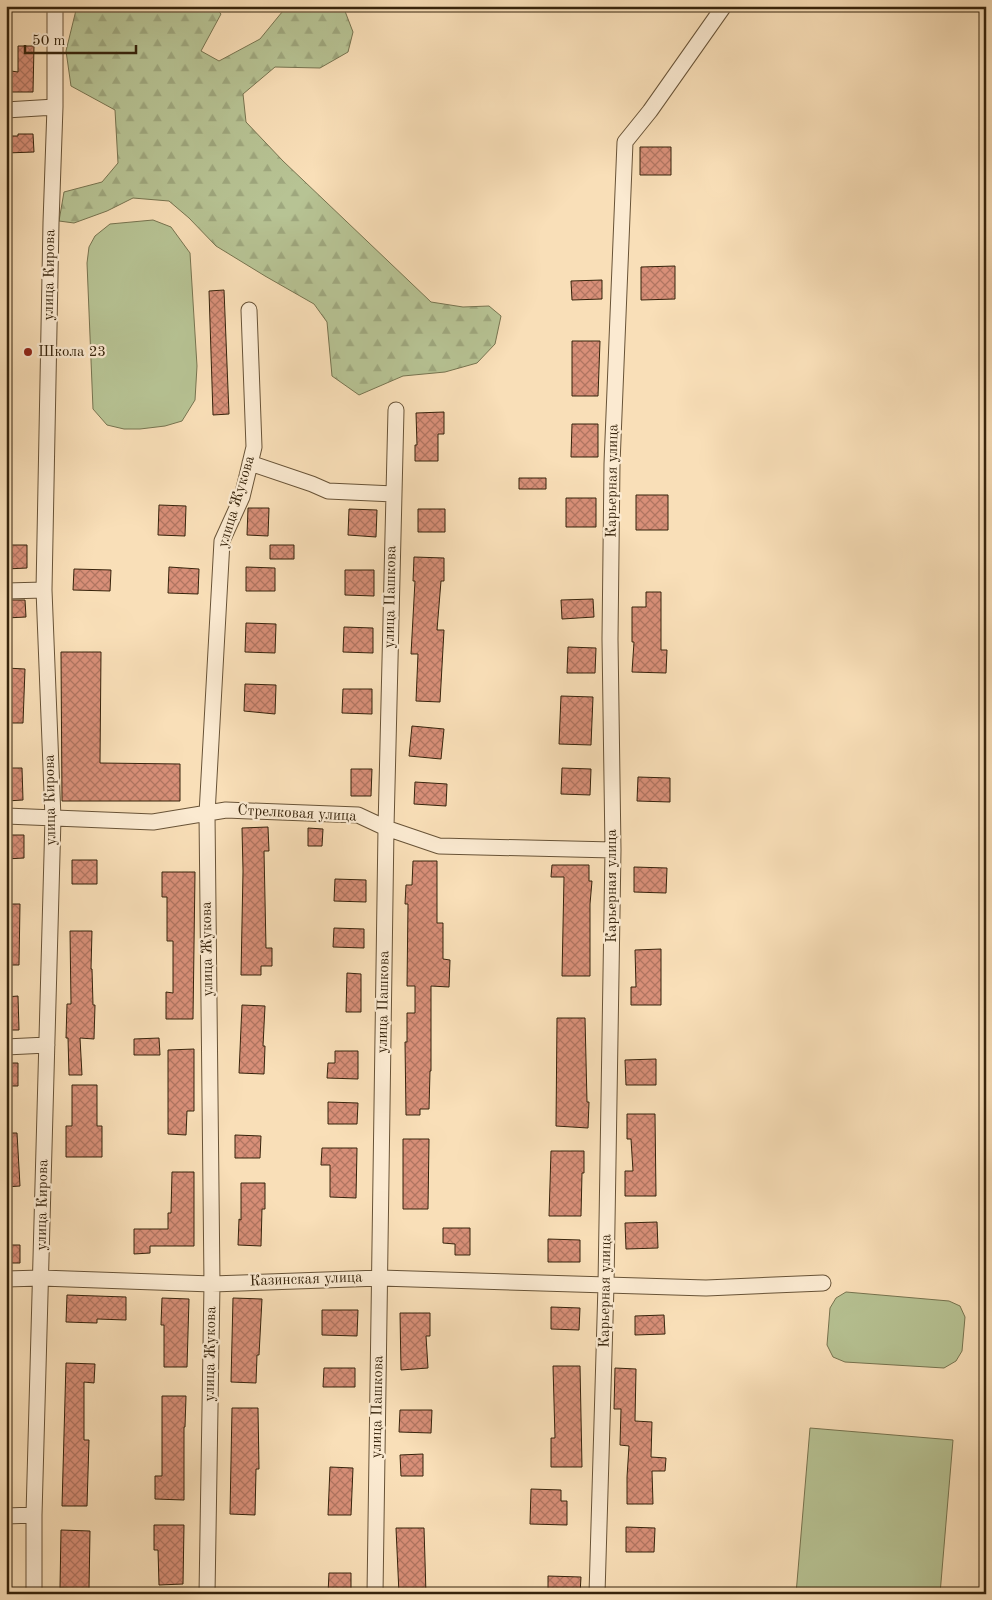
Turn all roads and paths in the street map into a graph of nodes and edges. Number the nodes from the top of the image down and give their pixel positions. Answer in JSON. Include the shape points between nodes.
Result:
{"nodes":[{"id":1,"x":55,"y":6,"type":"edge"},
{"id":2,"x":724,"y":6,"type":"edge"},
{"id":3,"x":55,"y":107,"type":"junction"},
{"id":4,"x":6,"y":110,"type":"edge"},
{"id":5,"x":249,"y":310,"type":"dead end"},
{"id":6,"x":396,"y":410,"type":"dead end"},
{"id":7,"x":250,"y":464,"type":"junction"},
{"id":8,"x":394,"y":494,"type":"junction"},
{"id":9,"x":44,"y":590,"type":"junction"},
{"id":10,"x":6,"y":591,"type":"edge"},
{"id":11,"x":207,"y":814,"type":"junction"},
{"id":12,"x":6,"y":816,"type":"edge"},
{"id":13,"x":52,"y":818,"type":"junction"},
{"id":14,"x":386,"y":828,"type":"junction"},
{"id":15,"x":613,"y":850,"type":"junction"},
{"id":16,"x":47,"y":1044,"type":"junction"},
{"id":17,"x":6,"y":1047,"type":"edge"},
{"id":18,"x":41,"y":1278,"type":"junction"},
{"id":19,"x":380,"y":1278,"type":"junction"},
{"id":20,"x":6,"y":1279,"type":"edge"},
{"id":21,"x":823,"y":1283,"type":"dead end"},
{"id":22,"x":212,"y":1284,"type":"junction"},
{"id":23,"x":606,"y":1285,"type":"junction"},
{"id":24,"x":34,"y":1515,"type":"junction"},
{"id":25,"x":6,"y":1516,"type":"edge"},
{"id":26,"x":34,"y":1594,"type":"edge"},
{"id":27,"x":207,"y":1594,"type":"edge"},
{"id":28,"x":374,"y":1594,"type":"edge"},
{"id":29,"x":598,"y":1594,"type":"edge"}],
"edges":[{"from":1,"to":3,"type":"street","name":"улица Кирова"},
{"from":2,"to":15,"type":"street","name":"Карьерная улица","via":[[625,142],[612,464]]},
{"from":3,"to":4,"type":"street"},
{"from":3,"to":9,"type":"street","name":"улица Кирова"},
{"from":5,"to":7,"type":"street","name":"улица Жукова","via":[[254,447]]},
{"from":6,"to":8,"type":"street","name":"улица Пашкова"},
{"from":7,"to":8,"type":"street","via":[[328,491]]},
{"from":7,"to":11,"type":"street","name":"улица Жукова","via":[[242,497],[222,541]]},
{"from":8,"to":14,"type":"street","name":"улица Пашкова"},
{"from":9,"to":10,"type":"street"},
{"from":9,"to":13,"type":"street","name":"улица Кирова"},
{"from":11,"to":13,"type":"street","name":"Стрелковая улица","via":[[153,822]]},
{"from":11,"to":14,"type":"street","name":"Стрелковая улица","via":[[226,810],[358,815]]},
{"from":11,"to":22,"type":"street","name":"улица Жукова"},
{"from":12,"to":13,"type":"street","name":"Стрелковая улица"},
{"from":13,"to":16,"type":"street","name":"улица Кирова"},
{"from":14,"to":15,"type":"street","name":"Стрелковая улица","via":[[439,846]]},
{"from":14,"to":19,"type":"street","name":"улица Пашкова"},
{"from":15,"to":23,"type":"street","name":"Карьерная улица"},
{"from":16,"to":17,"type":"street"},
{"from":16,"to":18,"type":"street","name":"улица Кирова"},
{"from":18,"to":20,"type":"street","name":"Казинская улица"},
{"from":18,"to":22,"type":"street","name":"Казинская улица"},
{"from":18,"to":24,"type":"street","name":"улица Кирова"},
{"from":19,"to":22,"type":"street","name":"Казинская улица"},
{"from":19,"to":23,"type":"street","name":"Казинская улица"},
{"from":19,"to":28,"type":"street","name":"улица Пашкова"},
{"from":21,"to":23,"type":"street","name":"Казинская улица","via":[[706,1288]]},
{"from":22,"to":27,"type":"street","name":"улица Жукова"},
{"from":23,"to":29,"type":"street","name":"Карьерная улица"},
{"from":24,"to":25,"type":"street"},
{"from":24,"to":26,"type":"street","name":"улица Кирова"}]}
